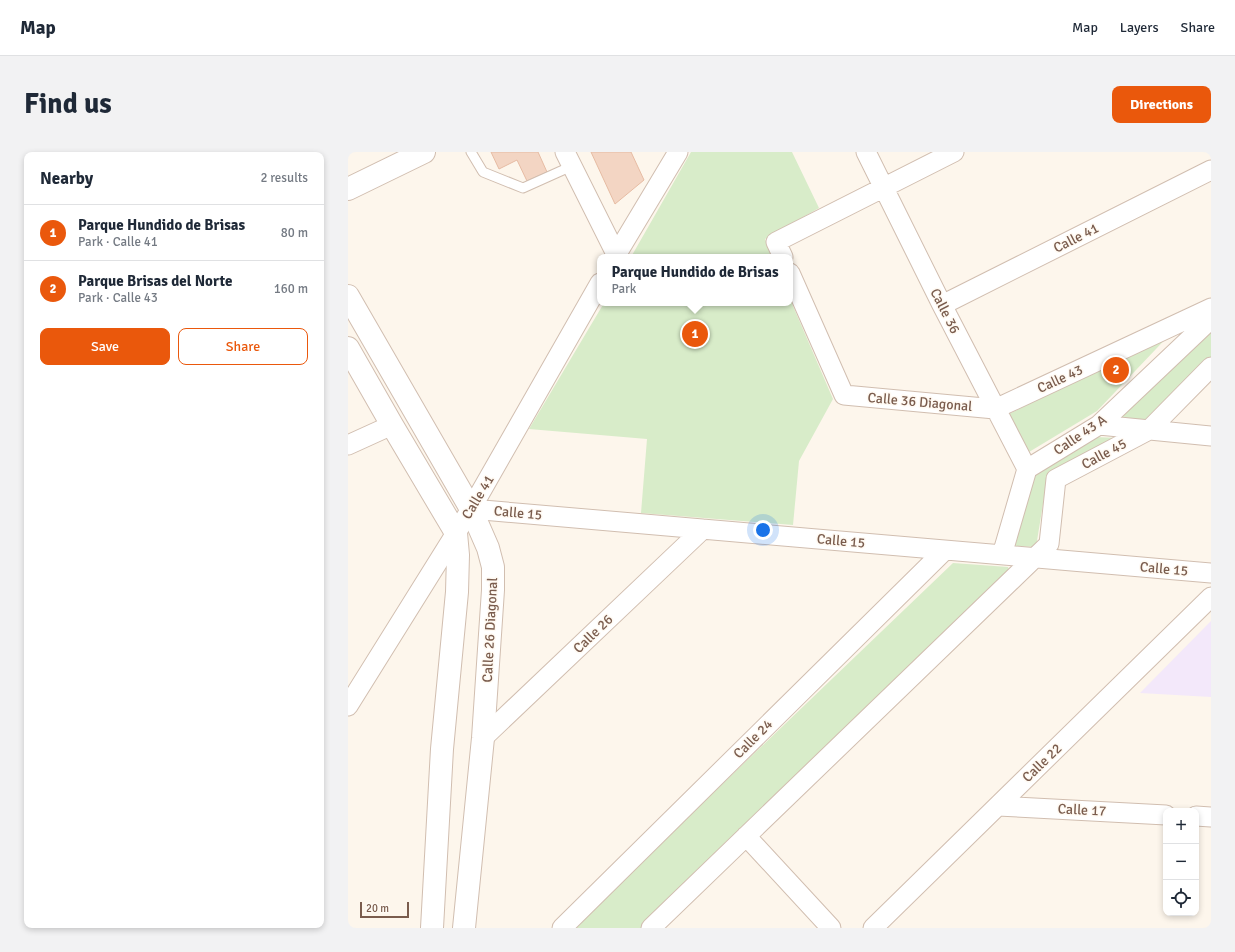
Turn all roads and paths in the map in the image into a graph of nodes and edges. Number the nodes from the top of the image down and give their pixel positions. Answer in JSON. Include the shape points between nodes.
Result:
{"nodes":[{"id":1,"x":424,"y":152,"type":"edge"},
{"id":2,"x":472,"y":152,"type":"edge"},
{"id":3,"x":678,"y":152,"type":"edge"},
{"id":4,"x":866,"y":152,"type":"edge"},
{"id":5,"x":954,"y":152,"type":"edge"},
{"id":6,"x":568,"y":159,"type":"edge"},
{"id":7,"x":1211,"y":170,"type":"edge"},
{"id":8,"x":883,"y":187,"type":"junction"},
{"id":9,"x":348,"y":188,"type":"edge"},
{"id":10,"x":615,"y":254,"type":"edge"},
{"id":11,"x":617,"y":254,"type":"edge"},
{"id":12,"x":782,"y":254,"type":"edge"},
{"id":13,"x":793,"y":280,"type":"edge"},
{"id":14,"x":597,"y":288,"type":"edge"},
{"id":15,"x":348,"y":296,"type":"edge"},
{"id":16,"x":942,"y":305,"type":"junction"},
{"id":17,"x":1211,"y":308,"type":"edge"},
{"id":18,"x":1211,"y":319,"type":"edge"},
{"id":19,"x":348,"y":348,"type":"edge"},
{"id":20,"x":1211,"y":367,"type":"edge"},
{"id":21,"x":995,"y":409,"type":"junction"},
{"id":22,"x":392,"y":425,"type":"junction"},
{"id":23,"x":1099,"y":425,"type":"junction"},
{"id":24,"x":1149,"y":430,"type":"junction"},
{"id":25,"x":1211,"y":436,"type":"edge"},
{"id":26,"x":348,"y":445,"type":"edge"},
{"id":27,"x":1027,"y":469,"type":"junction"},
{"id":28,"x":472,"y":509,"type":"junction"},
{"id":29,"x":703,"y":529,"type":"junction"},
{"id":30,"x":456,"y":533,"type":"junction"},
{"id":31,"x":945,"y":550,"type":"junction"},
{"id":32,"x":1002,"y":555,"type":"junction"},
{"id":33,"x":1034,"y":557,"type":"junction"},
{"id":34,"x":1211,"y":573,"type":"edge"},
{"id":35,"x":1211,"y":597,"type":"edge"},
{"id":36,"x":348,"y":706,"type":"edge"},
{"id":37,"x":483,"y":738,"type":"junction"},
{"id":38,"x":998,"y":806,"type":"junction"},
{"id":39,"x":1163,"y":815,"type":"edge"},
{"id":40,"x":1199,"y":816,"type":"edge"},
{"id":41,"x":1211,"y":817,"type":"edge"},
{"id":42,"x":746,"y":836,"type":"junction"},
{"id":43,"x":432,"y":928,"type":"edge"},
{"id":44,"x":464,"y":928,"type":"edge"},
{"id":45,"x":562,"y":928,"type":"edge"},
{"id":46,"x":651,"y":928,"type":"edge"},
{"id":47,"x":831,"y":928,"type":"edge"},
{"id":48,"x":873,"y":928,"type":"edge"}],
"edges":[{"from":1,"to":9,"type":"street"},
{"from":2,"to":6,"type":"lane","via":[[483,172],[523,188]]},
{"from":3,"to":11,"type":"street"},
{"from":4,"to":8,"type":"street","name":"Calle 36"},
{"from":5,"to":8,"type":"street"},
{"from":6,"to":10,"type":"street"},
{"from":7,"to":16,"type":"street","name":"Calle 41"},
{"from":8,"to":12,"type":"street","via":[[776,242]]},
{"from":8,"to":16,"type":"street","name":"Calle 36"},
{"from":13,"to":21,"type":"street","name":"Calle 36 Diagonal","via":[[844,395]]},
{"from":14,"to":28,"type":"street","name":"Calle 41"},
{"from":15,"to":28,"type":"street","name":"Calle 26 Diagonal"},
{"from":16,"to":21,"type":"street","name":"Calle 36"},
{"from":17,"to":21,"type":"street","name":"Calle 43"},
{"from":18,"to":23,"type":"street","name":"Calle 43 A"},
{"from":19,"to":22,"type":"street"},
{"from":20,"to":24,"type":"street","name":"Calle 45"},
{"from":21,"to":27,"type":"street","name":"Calle 36"},
{"from":22,"to":26,"type":"street"},
{"from":22,"to":30,"type":"street"},
{"from":23,"to":24,"type":"street"},
{"from":23,"to":27,"type":"street","name":"Calle 43 A"},
{"from":24,"to":25,"type":"street"},
{"from":24,"to":33,"type":"street","name":"Calle 45","via":[[1056,479],[1050,544]]},
{"from":27,"to":32,"type":"street"},
{"from":28,"to":29,"type":"street","name":"Calle 15"},
{"from":28,"to":30,"type":"street","name":"Calle 41"},
{"from":28,"to":37,"type":"street","name":"Calle 26 Diagonal","via":[[493,568]]},
{"from":29,"to":31,"type":"street","name":"Calle 15"},
{"from":29,"to":37,"type":"street","name":"Calle 26"},
{"from":30,"to":36,"type":"street","name":"Calle 41"},
{"from":30,"to":43,"type":"street","via":[[457,592],[442,749]]},
{"from":31,"to":32,"type":"street","name":"Calle 15"},
{"from":31,"to":45,"type":"street","name":"Calle 24"},
{"from":32,"to":33,"type":"street","name":"Calle 15"},
{"from":33,"to":34,"type":"street","name":"Calle 15"},
{"from":33,"to":42,"type":"street"},
{"from":35,"to":38,"type":"street","name":"Calle 22"},
{"from":37,"to":44,"type":"street","name":"Calle 26 Diagonal"},
{"from":38,"to":39,"type":"street","name":"Calle 17"},
{"from":38,"to":48,"type":"street","name":"Calle 22"},
{"from":40,"to":41,"type":"street"},
{"from":42,"to":46,"type":"street"},
{"from":42,"to":47,"type":"street"}]}
